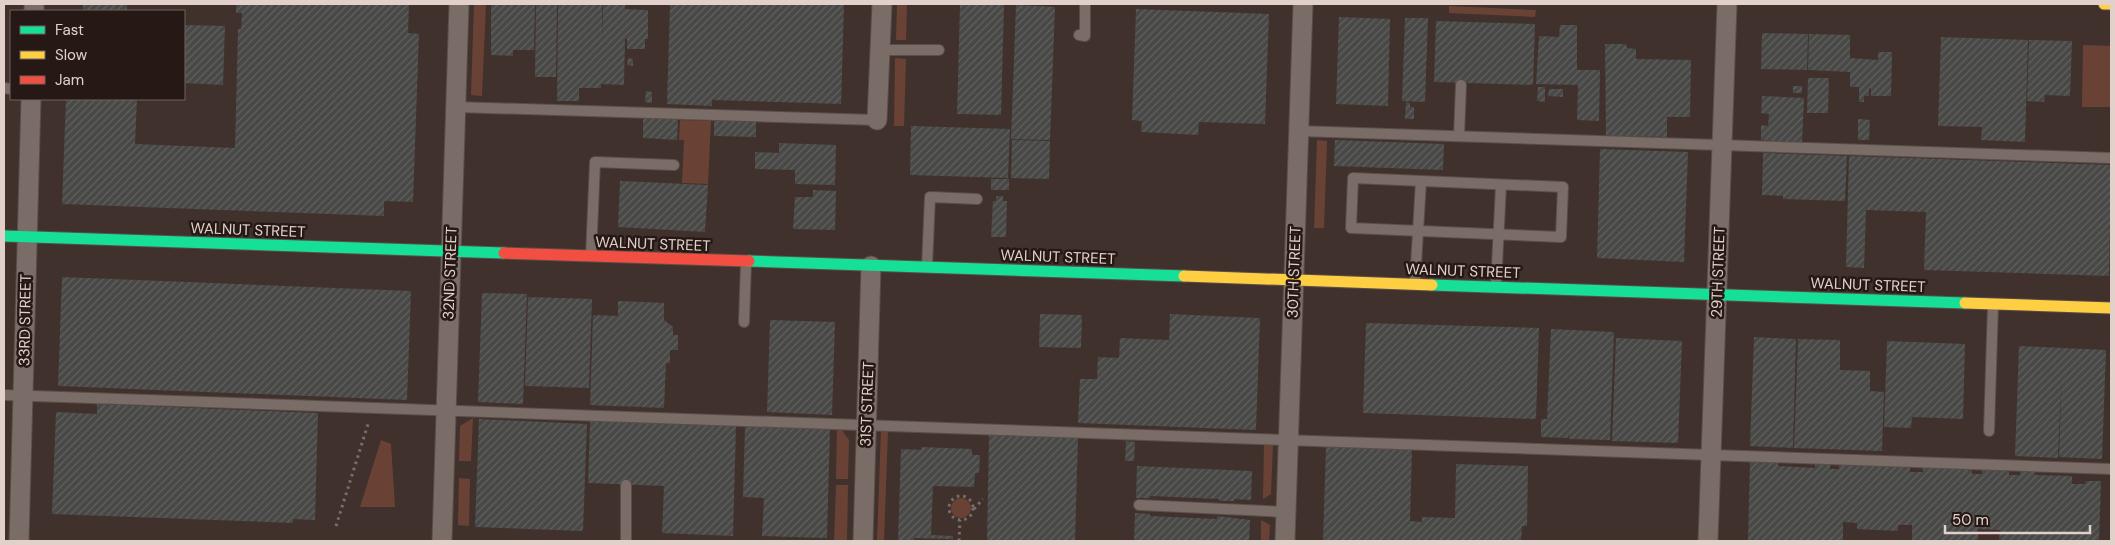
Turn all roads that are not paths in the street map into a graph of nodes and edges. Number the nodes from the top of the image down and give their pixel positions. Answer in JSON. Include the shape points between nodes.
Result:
{"nodes":[{"id":1,"x":459,"y":4,"type":"edge"},
{"id":2,"x":882,"y":4,"type":"edge"},
{"id":3,"x":1085,"y":4,"type":"edge"},
{"id":4,"x":1303,"y":4,"type":"edge"},
{"id":5,"x":1727,"y":4,"type":"edge"},
{"id":6,"x":2104,"y":4,"type":"edge"},
{"id":7,"x":2111,"y":4,"type":"edge"},
{"id":8,"x":1079,"y":35,"type":"dead end"},
{"id":9,"x":880,"y":50,"type":"junction"},
{"id":10,"x":939,"y":50,"type":"dead end"},
{"id":11,"x":1461,"y":85,"type":"dead end"},
{"id":12,"x":31,"y":100,"type":"edge"},
{"id":13,"x":456,"y":107,"type":"junction"},
{"id":14,"x":877,"y":120,"type":"joint"},
{"id":15,"x":1299,"y":131,"type":"junction"},
{"id":16,"x":1459,"y":136,"type":"junction"},
{"id":17,"x":1722,"y":145,"type":"junction"},
{"id":18,"x":2111,"y":158,"type":"edge"},
{"id":19,"x":674,"y":165,"type":"dead end"},
{"id":20,"x":1421,"y":181,"type":"junction"},
{"id":21,"x":1501,"y":184,"type":"junction"},
{"id":22,"x":977,"y":199,"type":"dead end"},
{"id":23,"x":1418,"y":231,"type":"junction"},
{"id":24,"x":1498,"y":234,"type":"junction"},
{"id":25,"x":4,"y":236,"type":"edge"},
{"id":26,"x":27,"y":237,"type":"junction"},
{"id":27,"x":451,"y":252,"type":"junction"},
{"id":28,"x":591,"y":257,"type":"junction"},
{"id":29,"x":746,"y":262,"type":"junction"},
{"id":30,"x":871,"y":266,"type":"junction"},
{"id":31,"x":927,"y":268,"type":"junction"},
{"id":32,"x":1294,"y":280,"type":"junction"},
{"id":33,"x":1415,"y":285,"type":"junction"},
{"id":34,"x":1496,"y":287,"type":"junction"},
{"id":35,"x":1717,"y":295,"type":"junction"},
{"id":36,"x":1993,"y":304,"type":"junction"},
{"id":37,"x":2111,"y":308,"type":"edge"},
{"id":38,"x":744,"y":322,"type":"dead end"},
{"id":39,"x":4,"y":395,"type":"edge"},
{"id":40,"x":23,"y":395,"type":"junction"},
{"id":41,"x":446,"y":410,"type":"junction"},
{"id":42,"x":866,"y":425,"type":"junction"},
{"id":43,"x":1989,"y":431,"type":"dead end"},
{"id":44,"x":1288,"y":440,"type":"junction"},
{"id":45,"x":1712,"y":455,"type":"junction"},
{"id":46,"x":2111,"y":469,"type":"edge"},
{"id":47,"x":626,"y":485,"type":"dead end"},
{"id":48,"x":1139,"y":505,"type":"dead end"},
{"id":49,"x":1286,"y":512,"type":"junction"},
{"id":50,"x":19,"y":541,"type":"edge"},
{"id":51,"x":442,"y":541,"type":"edge"},
{"id":52,"x":626,"y":541,"type":"edge"},
{"id":53,"x":863,"y":541,"type":"edge"},
{"id":54,"x":1285,"y":541,"type":"edge"},
{"id":55,"x":1708,"y":541,"type":"edge"}],
"edges":[{"from":1,"to":13,"type":"street","name":"32ND STREET"},
{"from":2,"to":9,"type":"street"},
{"from":3,"to":8,"type":"lane","via":[[1084,36]]},
{"from":4,"to":15,"type":"street","name":"30TH STREET"},
{"from":5,"to":17,"type":"street","name":"29TH STREET"},
{"from":6,"to":7,"type":"street"},
{"from":9,"to":10,"type":"lane"},
{"from":9,"to":14,"type":"street"},
{"from":11,"to":16,"type":"lane"},
{"from":12,"to":26,"type":"street","name":"33RD STREET"},
{"from":13,"to":14,"type":"lane"},
{"from":13,"to":27,"type":"street","name":"32ND STREET"},
{"from":15,"to":16,"type":"lane"},
{"from":15,"to":32,"type":"street","name":"30TH STREET"},
{"from":16,"to":17,"type":"lane"},
{"from":17,"to":18,"type":"lane"},
{"from":17,"to":35,"type":"street","name":"29TH STREET"},
{"from":19,"to":28,"type":"lane","via":[[595,162]]},
{"from":20,"to":21,"type":"lane"},
{"from":20,"to":23,"type":"lane"},
{"from":20,"to":23,"type":"lane","via":[[1353,178],[1351,228]]},
{"from":21,"to":24,"type":"lane"},
{"from":21,"to":24,"type":"lane","via":[[1563,187],[1561,237]]},
{"from":22,"to":31,"type":"lane","via":[[930,197]]},
{"from":23,"to":24,"type":"lane"},
{"from":23,"to":33,"type":"lane"},
{"from":24,"to":34,"type":"lane"},
{"from":25,"to":26,"type":"street","name":"WALNUT STREET"},
{"from":26,"to":27,"type":"street","name":"WALNUT STREET"},
{"from":26,"to":40,"type":"street","name":"33RD STREET"},
{"from":27,"to":28,"type":"street","name":"WALNUT STREET"},
{"from":27,"to":41,"type":"street","name":"32ND STREET"},
{"from":28,"to":29,"type":"street","name":"WALNUT STREET"},
{"from":29,"to":30,"type":"street","name":"WALNUT STREET"},
{"from":29,"to":38,"type":"lane"},
{"from":30,"to":31,"type":"street","name":"WALNUT STREET"},
{"from":30,"to":42,"type":"street","name":"31ST STREET"},
{"from":31,"to":32,"type":"street","name":"WALNUT STREET"},
{"from":32,"to":33,"type":"street","name":"WALNUT STREET"},
{"from":32,"to":44,"type":"street","name":"30TH STREET"},
{"from":33,"to":34,"type":"street","name":"WALNUT STREET"},
{"from":34,"to":35,"type":"street","name":"WALNUT STREET"},
{"from":35,"to":36,"type":"street","name":"WALNUT STREET"},
{"from":35,"to":45,"type":"street","name":"29TH STREET"},
{"from":36,"to":37,"type":"street","name":"WALNUT STREET"},
{"from":36,"to":43,"type":"lane"},
{"from":39,"to":40,"type":"lane"},
{"from":40,"to":41,"type":"lane"},
{"from":40,"to":50,"type":"street","name":"33RD STREET"},
{"from":41,"to":42,"type":"lane"},
{"from":41,"to":51,"type":"street","name":"32ND STREET"},
{"from":42,"to":44,"type":"lane"},
{"from":42,"to":53,"type":"street","name":"31ST STREET"},
{"from":44,"to":45,"type":"lane"},
{"from":44,"to":49,"type":"street","name":"30TH STREET"},
{"from":45,"to":46,"type":"lane"},
{"from":45,"to":55,"type":"street","name":"29TH STREET"},
{"from":47,"to":52,"type":"lane"},
{"from":48,"to":49,"type":"lane"},
{"from":49,"to":54,"type":"street","name":"30TH STREET"}]}
